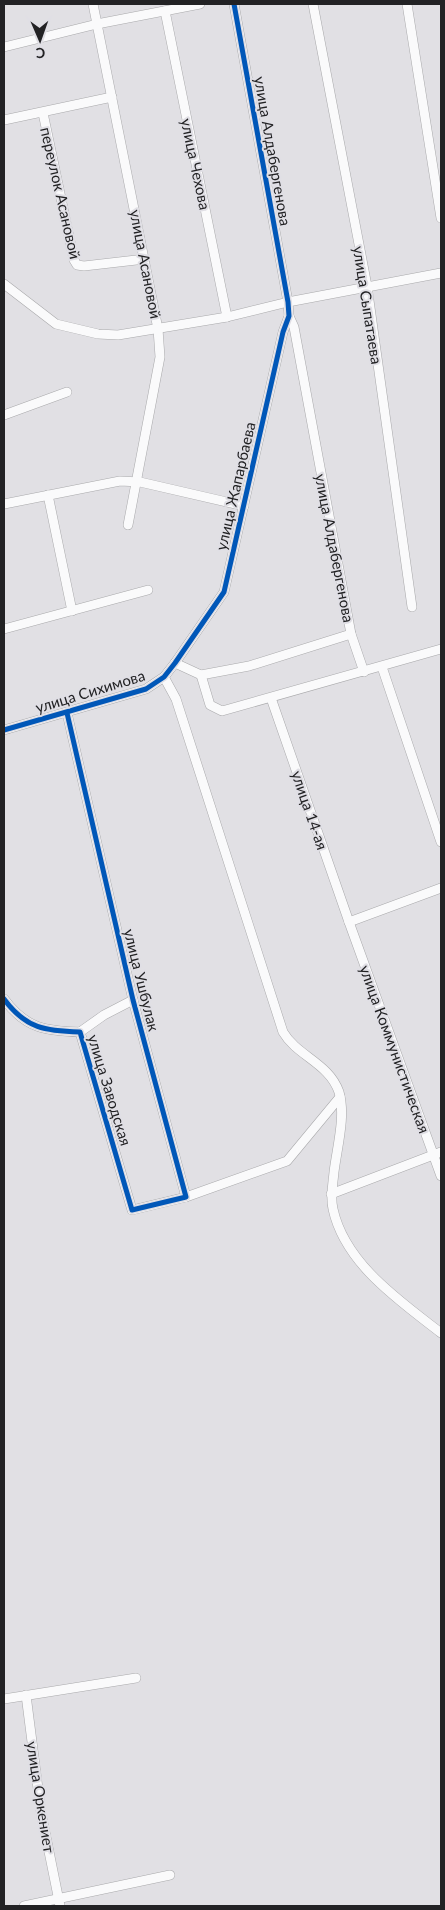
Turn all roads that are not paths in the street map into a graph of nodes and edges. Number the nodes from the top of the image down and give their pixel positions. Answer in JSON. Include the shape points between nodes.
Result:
{"nodes":[{"id":1,"x":93,"y":4,"type":"edge"},
{"id":2,"x":200,"y":4,"type":"edge"},
{"id":3,"x":234,"y":4,"type":"edge"},
{"id":4,"x":313,"y":4,"type":"edge"},
{"id":5,"x":407,"y":4,"type":"edge"},
{"id":6,"x":165,"y":11,"type":"junction"},
{"id":7,"x":97,"y":24,"type":"junction"},
{"id":8,"x":4,"y":47,"type":"edge"},
{"id":9,"x":112,"y":97,"type":"junction"},
{"id":10,"x":43,"y":112,"type":"junction"},
{"id":11,"x":4,"y":120,"type":"edge"},
{"id":12,"x":441,"y":218,"type":"edge"},
{"id":13,"x":145,"y":259,"type":"junction"},
{"id":14,"x":441,"y":273,"type":"edge"},
{"id":15,"x":4,"y":284,"type":"edge"},
{"id":16,"x":366,"y":286,"type":"junction"},
{"id":17,"x":288,"y":302,"type":"junction"},
{"id":18,"x":289,"y":316,"type":"junction"},
{"id":19,"x":227,"y":318,"type":"junction"},
{"id":20,"x":158,"y":329,"type":"junction"},
{"id":21,"x":67,"y":392,"type":"dead end"},
{"id":22,"x":4,"y":415,"type":"edge"},
{"id":23,"x":138,"y":482,"type":"junction"},
{"id":24,"x":48,"y":495,"type":"junction"},
{"id":25,"x":4,"y":504,"type":"edge"},
{"id":26,"x":244,"y":506,"type":"junction"},
{"id":27,"x":128,"y":525,"type":"dead end"},
{"id":28,"x":148,"y":590,"type":"dead end"},
{"id":29,"x":412,"y":607,"type":"dead end"},
{"id":30,"x":72,"y":611,"type":"junction"},
{"id":31,"x":4,"y":629,"type":"edge"},
{"id":32,"x":351,"y":634,"type":"junction"},
{"id":33,"x":441,"y":649,"type":"edge"},
{"id":34,"x":175,"y":663,"type":"junction"},
{"id":35,"x":382,"y":667,"type":"junction"},
{"id":36,"x":364,"y":672,"type":"junction"},
{"id":37,"x":201,"y":675,"type":"junction"},
{"id":38,"x":164,"y":677,"type":"junction"},
{"id":39,"x":271,"y":698,"type":"junction"},
{"id":40,"x":67,"y":713,"type":"junction"},
{"id":41,"x":4,"y":730,"type":"edge"},
{"id":42,"x":441,"y":842,"type":"edge"},
{"id":43,"x":441,"y":888,"type":"edge"},
{"id":44,"x":349,"y":922,"type":"junction"},
{"id":45,"x":4,"y":999,"type":"edge"},
{"id":46,"x":133,"y":1000,"type":"junction"},
{"id":47,"x":80,"y":1032,"type":"junction"},
{"id":48,"x":340,"y":1097,"type":"junction"},
{"id":49,"x":437,"y":1154,"type":"edge"},
{"id":50,"x":441,"y":1176,"type":"edge"},
{"id":51,"x":332,"y":1194,"type":"junction"},
{"id":52,"x":186,"y":1197,"type":"junction"},
{"id":53,"x":441,"y":1332,"type":"edge"},
{"id":54,"x":136,"y":1678,"type":"dead end"},
{"id":55,"x":26,"y":1695,"type":"junction"},
{"id":56,"x":4,"y":1699,"type":"edge"},
{"id":57,"x":170,"y":1875,"type":"dead end"},
{"id":58,"x":59,"y":1903,"type":"edge"},
{"id":59,"x":24,"y":1906,"type":"edge"}],
"edges":[{"from":1,"to":7,"type":"street","name":"улица Асановой"},
{"from":2,"to":6,"type":"street"},
{"from":3,"to":17,"type":"street","name":"улица Алдабергенова"},
{"from":4,"to":16,"type":"street","name":"улица Сыпатаева"},
{"from":5,"to":12,"type":"street"},
{"from":6,"to":7,"type":"street"},
{"from":6,"to":19,"type":"street","name":"улица Чехова"},
{"from":7,"to":8,"type":"street"},
{"from":7,"to":9,"type":"street","name":"улица Асановой"},
{"from":9,"to":10,"type":"street","name":"переулок Асановой"},
{"from":9,"to":13,"type":"street","name":"улица Асановой"},
{"from":10,"to":11,"type":"street","name":"переулок Асановой"},
{"from":10,"to":13,"type":"street","name":"переулок Асановой","via":[[77,265]]},
{"from":13,"to":20,"type":"street","name":"улица Асановой"},
{"from":14,"to":16,"type":"street"},
{"from":15,"to":20,"type":"street","via":[[56,324],[98,334]]},
{"from":16,"to":17,"type":"street"},
{"from":16,"to":29,"type":"street","name":"улица Сыпатаева"},
{"from":17,"to":18,"type":"street","name":"улица Жапарбаева"},
{"from":17,"to":19,"type":"street"},
{"from":18,"to":26,"type":"street","name":"улица Жапарбаева"},
{"from":18,"to":32,"type":"street","name":"улица Алдабергенова","via":[[294,327]]},
{"from":19,"to":20,"type":"street"},
{"from":20,"to":23,"type":"street","name":"улица Асановой","via":[[160,357]]},
{"from":21,"to":22,"type":"street"},
{"from":23,"to":24,"type":"street","via":[[120,481]]},
{"from":23,"to":26,"type":"street"},
{"from":23,"to":27,"type":"street","name":"улица Асановой"},
{"from":24,"to":25,"type":"street"},
{"from":24,"to":30,"type":"street"},
{"from":26,"to":34,"type":"street","name":"улица Жапарбаева","via":[[224,592]]},
{"from":28,"to":30,"type":"street"},
{"from":30,"to":31,"type":"street"},
{"from":32,"to":36,"type":"street","name":"улица Алдабергенова"},
{"from":32,"to":37,"type":"street","via":[[249,666]]},
{"from":33,"to":35,"type":"street"},
{"from":34,"to":37,"type":"street"},
{"from":34,"to":38,"type":"street","name":"улица Сихимова"},
{"from":35,"to":36,"type":"street"},
{"from":35,"to":42,"type":"street"},
{"from":36,"to":39,"type":"street"},
{"from":37,"to":39,"type":"street","via":[[210,705],[222,711]]},
{"from":38,"to":40,"type":"street","name":"улица Сихимова","via":[[146,690]]},
{"from":38,"to":48,"type":"street","via":[[176,699],[283,1032],[333,1078]]},
{"from":39,"to":44,"type":"street","name":"улица 14-ая"},
{"from":40,"to":41,"type":"street","name":"улица Сихимова"},
{"from":40,"to":46,"type":"street","name":"улица Ушбулак"},
{"from":43,"to":44,"type":"street"},
{"from":44,"to":49,"type":"street","name":"улица Коммунистическая"},
{"from":45,"to":47,"type":"street","name":"улица Заводская","via":[[32,1026]]},
{"from":46,"to":47,"type":"street"},
{"from":46,"to":52,"type":"street","name":"улица Ушбулак"},
{"from":47,"to":52,"type":"street","name":"улица Заводская","via":[[132,1210]]},
{"from":48,"to":51,"type":"street","via":[[341,1116]]},
{"from":48,"to":52,"type":"street","via":[[287,1161]]},
{"from":49,"to":50,"type":"street","name":"улица Коммунистическая"},
{"from":49,"to":51,"type":"street"},
{"from":51,"to":53,"type":"street","via":[[337,1222],[352,1251],[395,1297]]},
{"from":54,"to":55,"type":"street"},
{"from":55,"to":56,"type":"street"},
{"from":55,"to":58,"type":"street","name":"улица Оркениет","via":[[41,1812]]},
{"from":57,"to":58,"type":"street"},
{"from":58,"to":59,"type":"street"}]}
